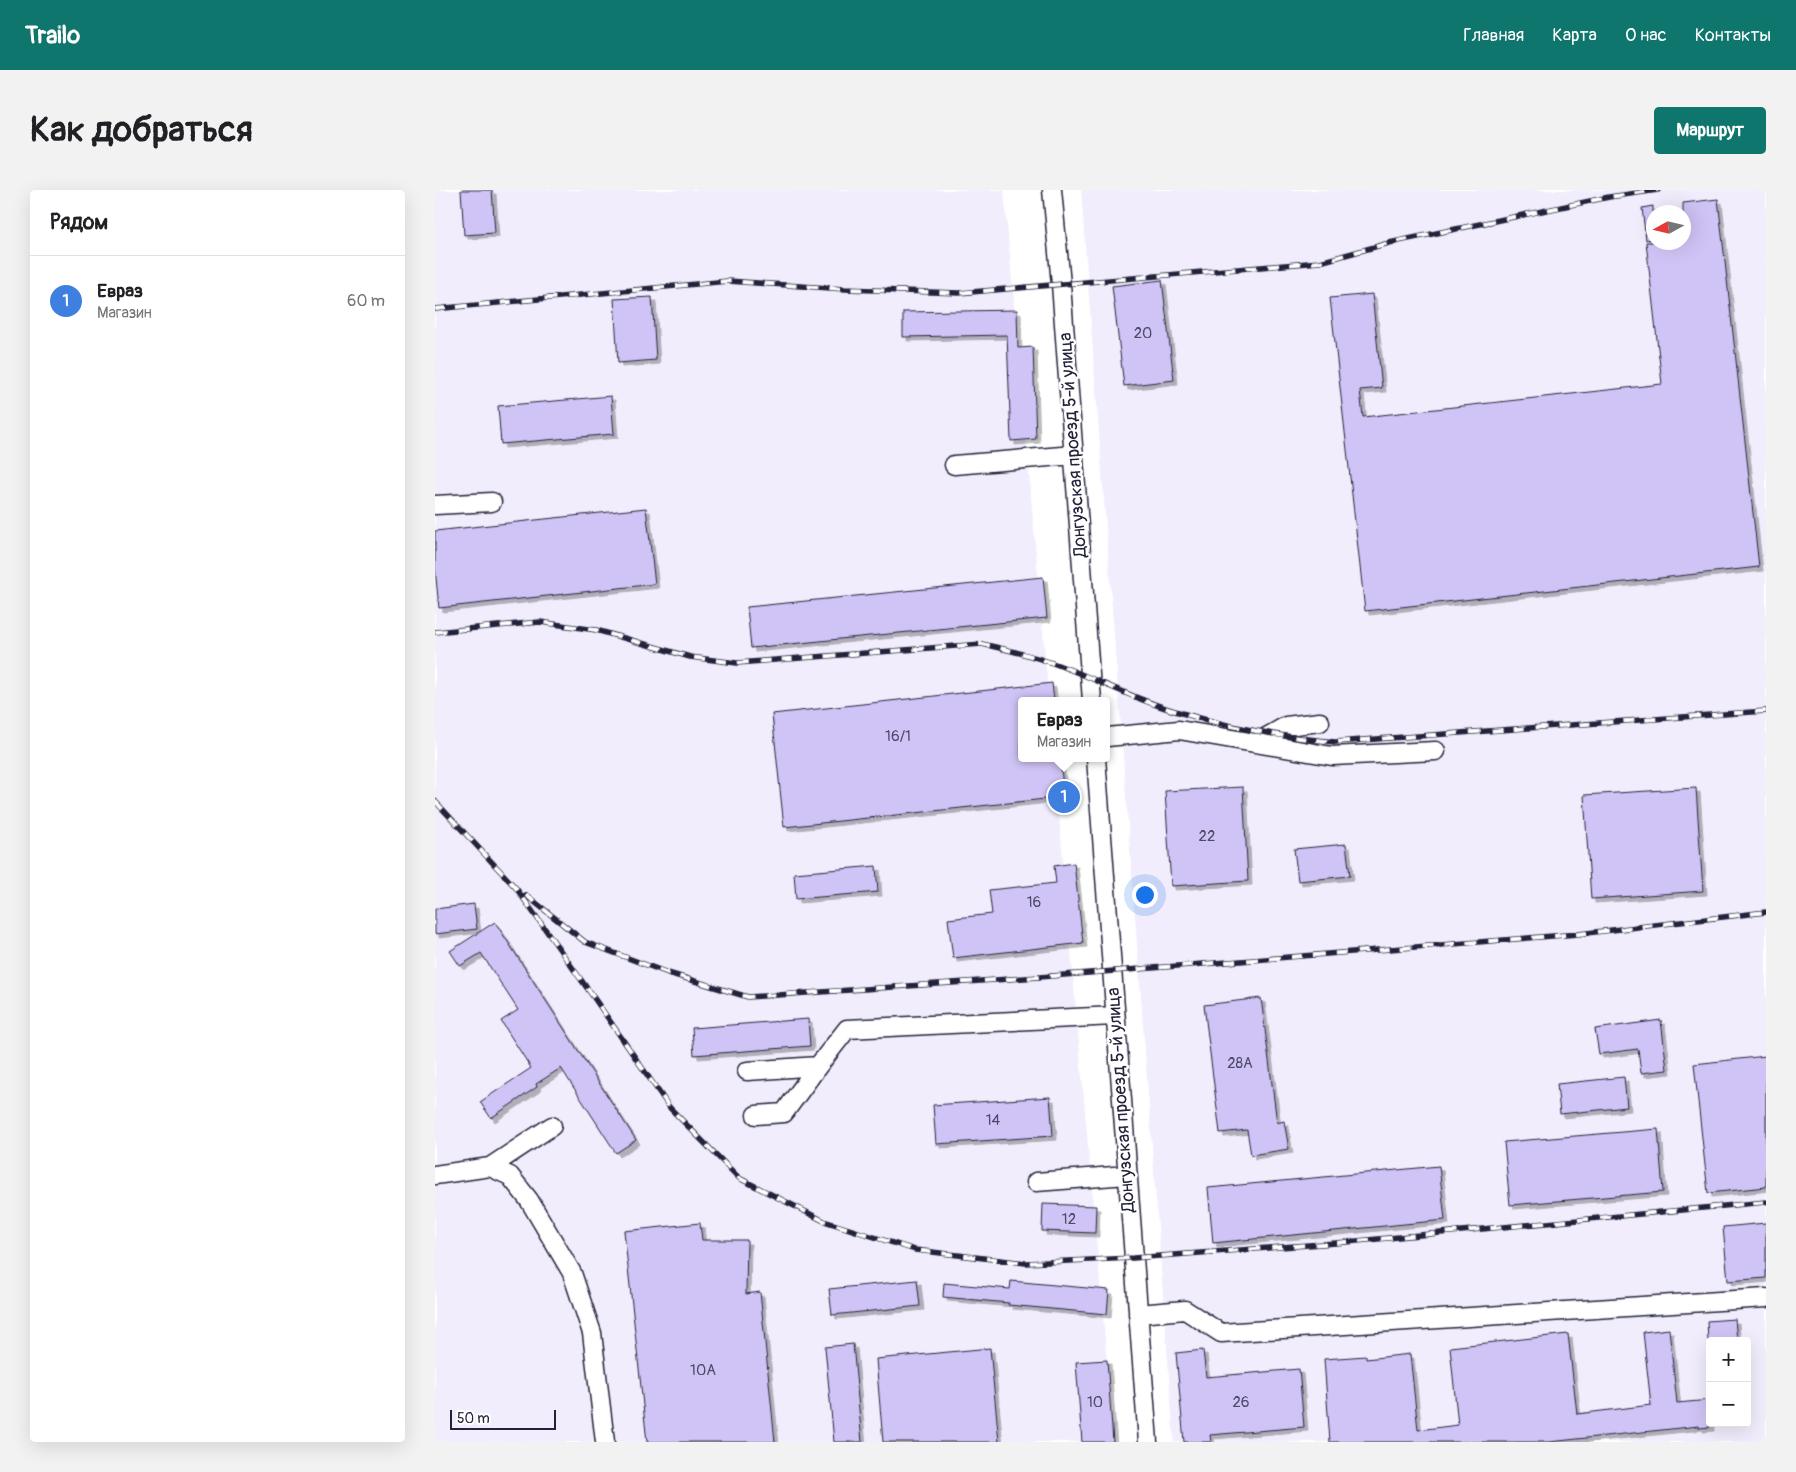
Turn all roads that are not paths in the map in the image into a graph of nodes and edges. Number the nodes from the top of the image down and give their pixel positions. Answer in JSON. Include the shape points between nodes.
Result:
{"nodes":[{"id":1,"x":1052,"y":190,"type":"edge"},
{"id":2,"x":1073,"y":455,"type":"junction"},
{"id":3,"x":954,"y":464,"type":"dead end"},
{"id":4,"x":492,"y":502,"type":"dead end"},
{"id":5,"x":435,"y":505,"type":"edge"},
{"id":6,"x":1092,"y":697,"type":"edge"},
{"id":7,"x":1320,"y":722,"type":"dead end"},
{"id":8,"x":1110,"y":737,"type":"edge"},
{"id":9,"x":1256,"y":743,"type":"junction"},
{"id":10,"x":1437,"y":750,"type":"dead end"},
{"id":11,"x":1096,"y":762,"type":"edge"},
{"id":12,"x":1115,"y":1016,"type":"junction"},
{"id":13,"x":818,"y":1066,"type":"junction"},
{"id":14,"x":747,"y":1071,"type":"dead end"},
{"id":15,"x":756,"y":1115,"type":"dead end"},
{"id":16,"x":552,"y":1126,"type":"dead end"},
{"id":17,"x":490,"y":1167,"type":"junction"},
{"id":18,"x":1127,"y":1175,"type":"junction"},
{"id":19,"x":435,"y":1176,"type":"edge"},
{"id":20,"x":1036,"y":1182,"type":"dead end"},
{"id":21,"x":1766,"y":1298,"type":"edge"},
{"id":22,"x":1138,"y":1314,"type":"junction"},
{"id":23,"x":605,"y":1442,"type":"edge"},
{"id":24,"x":1148,"y":1442,"type":"edge"}],
"edges":[{"from":1,"to":2,"type":"street","name":"Донгузская проезд 5-й улица"},
{"from":2,"to":3,"type":"street"},
{"from":2,"to":6,"type":"street","name":"Донгузская проезд 5-й улица"},
{"from":4,"to":5,"type":"street"},
{"from":7,"to":9,"type":"street","via":[[1286,726]]},
{"from":8,"to":9,"type":"street","via":[[1179,730]]},
{"from":9,"to":10,"type":"street","via":[[1332,756]]},
{"from":11,"to":12,"type":"street","name":"Донгузская проезд 5-й улица"},
{"from":12,"to":13,"type":"street","via":[[847,1029]]},
{"from":12,"to":18,"type":"street","name":"Донгузская проезд 5-й улица"},
{"from":13,"to":14,"type":"street"},
{"from":13,"to":15,"type":"street","via":[[784,1113]]},
{"from":16,"to":17,"type":"street"},
{"from":17,"to":19,"type":"street"},
{"from":17,"to":23,"type":"street","via":[[510,1176],[529,1200],[572,1273],[592,1333]]},
{"from":18,"to":20,"type":"street"},
{"from":18,"to":22,"type":"street","name":"Донгузская проезд 5-й улица"},
{"from":21,"to":22,"type":"street","via":[[1221,1333],[1185,1310]]},
{"from":22,"to":24,"type":"street","name":"Донгузская проезд 5-й улица"}]}
